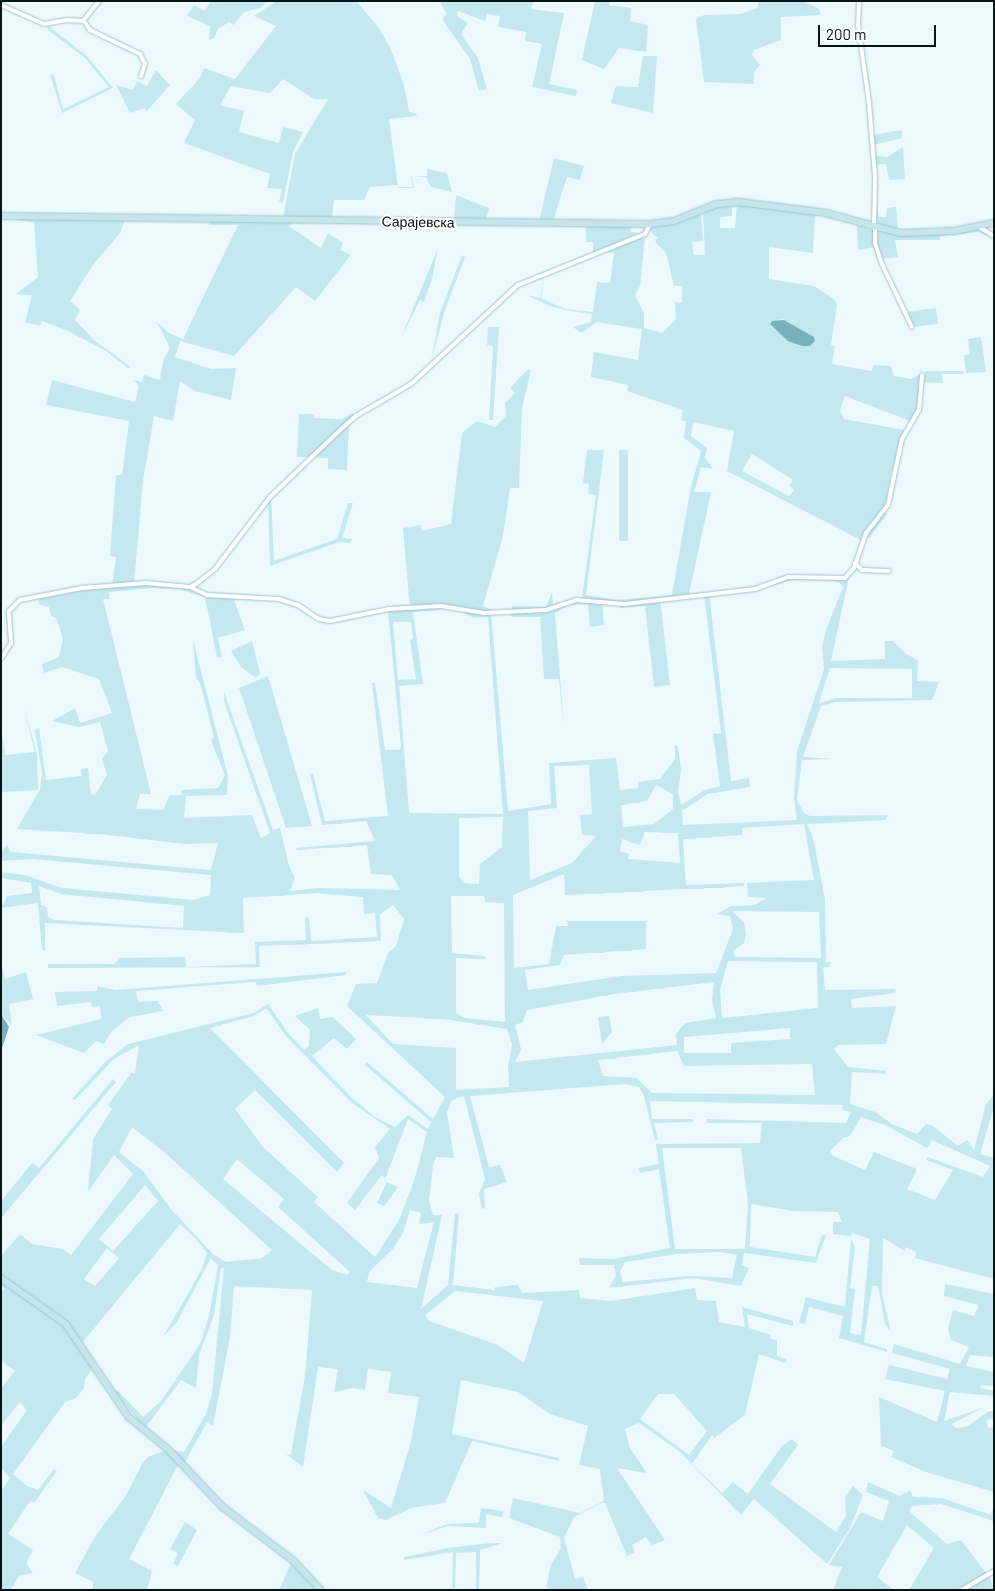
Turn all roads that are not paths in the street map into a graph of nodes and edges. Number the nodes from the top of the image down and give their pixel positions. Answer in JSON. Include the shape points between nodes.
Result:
{"nodes":[{"id":1,"x":99,"y":1,"type":"edge"},
{"id":2,"x":859,"y":1,"type":"edge"},
{"id":3,"x":1,"y":5,"type":"edge"},
{"id":4,"x":84,"y":21,"type":"junction"},
{"id":5,"x":141,"y":76,"type":"dead end"},
{"id":6,"x":1,"y":216,"type":"edge"},
{"id":7,"x":994,"y":223,"type":"edge"},
{"id":8,"x":650,"y":224,"type":"junction"},
{"id":9,"x":979,"y":227,"type":"junction"},
{"id":10,"x":875,"y":228,"type":"junction"},
{"id":11,"x":994,"y":236,"type":"edge"},
{"id":12,"x":912,"y":327,"type":"dead end"},
{"id":13,"x":922,"y":375,"type":"dead end"},
{"id":14,"x":855,"y":563,"type":"junction"},
{"id":15,"x":889,"y":571,"type":"dead end"},
{"id":16,"x":190,"y":588,"type":"junction"},
{"id":17,"x":1,"y":659,"type":"edge"},
{"id":18,"x":1,"y":1278,"type":"edge"},
{"id":19,"x":994,"y":1571,"type":"edge"},
{"id":20,"x":322,"y":1590,"type":"edge"},
{"id":21,"x":962,"y":1590,"type":"edge"}],
"edges":[{"from":1,"to":4,"type":"street"},
{"from":2,"to":10,"type":"street","via":[[858,25],[875,177]]},
{"from":3,"to":4,"type":"street","via":[[40,23]]},
{"from":4,"to":5,"type":"street","via":[[92,31],[140,54],[145,64]]},
{"from":6,"to":8,"type":"main road","name":"Сарајевска"},
{"from":7,"to":9,"type":"main road","name":"Сарајевска"},
{"from":8,"to":10,"type":"main road","name":"Сарајевска","via":[[674,221],[716,204],[739,202],[826,213]]},
{"from":8,"to":16,"type":"street","via":[[645,234],[527,280],[411,384],[356,416],[338,432],[259,508],[215,569]]},
{"from":9,"to":10,"type":"main road","name":"Сарајевска","via":[[910,233]]},
{"from":9,"to":11,"type":"street"},
{"from":10,"to":12,"type":"street","via":[[879,257]]},
{"from":13,"to":14,"type":"street","via":[[919,410],[902,439],[890,499],[863,539]]},
{"from":14,"to":15,"type":"street","via":[[862,570]]},
{"from":14,"to":16,"type":"street","via":[[852,571],[842,578],[788,576],[755,589],[625,604],[576,600],[551,610],[492,613],[433,606],[379,611],[330,621],[319,619],[298,605],[280,599],[207,595]]},
{"from":16,"to":17,"type":"street","via":[[146,583],[69,590],[20,600],[9,611],[10,643]]},
{"from":18,"to":20,"type":"main road","via":[[66,1324],[129,1417],[168,1449],[195,1480],[246,1527],[294,1561]]},
{"from":19,"to":21,"type":"street"}]}
